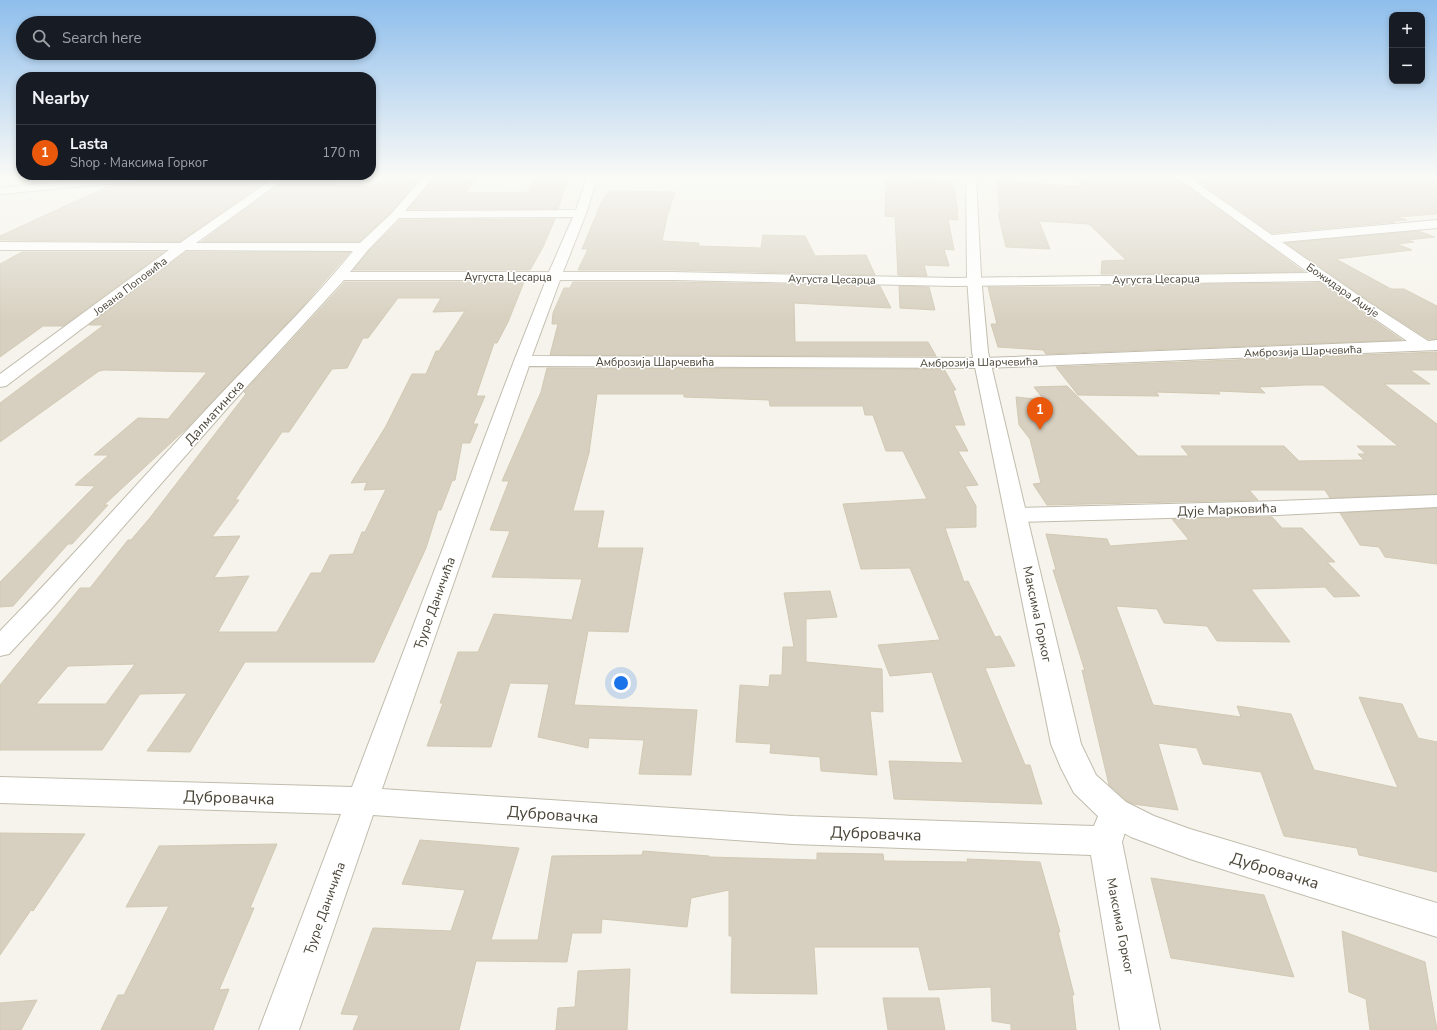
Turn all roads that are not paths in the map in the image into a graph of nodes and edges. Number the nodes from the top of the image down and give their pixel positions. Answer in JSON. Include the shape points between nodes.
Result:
{"nodes":[{"id":1,"x":212,"y":226,"type":"edge"},
{"id":2,"x":385,"y":226,"type":"edge"},
{"id":3,"x":574,"y":226,"type":"edge"},
{"id":4,"x":972,"y":226,"type":"edge"},
{"id":5,"x":1252,"y":226,"type":"edge"},
{"id":6,"x":1414,"y":226,"type":"edge"},
{"id":7,"x":1271,"y":239,"type":"junction"},
{"id":8,"x":0,"y":246,"type":"edge"},
{"id":9,"x":16,"y":246,"type":"junction"},
{"id":10,"x":182,"y":247,"type":"junction"},
{"id":11,"x":363,"y":247,"type":"junction"},
{"id":12,"x":0,"y":255,"type":"edge"},
{"id":13,"x":340,"y":276,"type":"junction"},
{"id":14,"x":553,"y":277,"type":"junction"},
{"id":15,"x":1324,"y":277,"type":"junction"},
{"id":16,"x":974,"y":282,"type":"junction"},
{"id":17,"x":1431,"y":346,"type":"edge"},
{"id":18,"x":522,"y":361,"type":"junction"},
{"id":19,"x":984,"y":364,"type":"junction"},
{"id":20,"x":0,"y":382,"type":"edge"},
{"id":21,"x":1437,"y":501,"type":"edge"},
{"id":22,"x":1017,"y":515,"type":"junction"},
{"id":23,"x":12,"y":623,"type":"edge"},
{"id":24,"x":0,"y":647,"type":"edge"},
{"id":25,"x":0,"y":790,"type":"edge"},
{"id":26,"x":363,"y":801,"type":"junction"},
{"id":27,"x":1110,"y":827,"type":"junction"},
{"id":28,"x":1437,"y":920,"type":"edge"},
{"id":29,"x":279,"y":1030,"type":"edge"},
{"id":30,"x":1140,"y":1030,"type":"edge"}],
"edges":[{"from":1,"to":10,"type":"street","name":"Јована Поповића"},
{"from":2,"to":11,"type":"street","name":"Далматинска"},
{"from":3,"to":14,"type":"street","name":"Ђуре Даничића"},
{"from":4,"to":16,"type":"street","name":"Максима Горког"},
{"from":5,"to":7,"type":"street","name":"Божидара Аџије"},
{"from":6,"to":7,"type":"street"},
{"from":7,"to":15,"type":"street","name":"Божидара Аџије"},
{"from":8,"to":9,"type":"street"},
{"from":9,"to":10,"type":"street"},
{"from":9,"to":12,"type":"street"},
{"from":10,"to":11,"type":"street"},
{"from":10,"to":20,"type":"street","name":"Јована Поповића"},
{"from":11,"to":13,"type":"street","name":"Далматинска"},
{"from":13,"to":14,"type":"street","name":"Аугуста Цесарца"},
{"from":13,"to":23,"type":"street","name":"Далматинска"},
{"from":14,"to":16,"type":"street","name":"Аугуста Цесарца","via":[[673,276]]},
{"from":14,"to":18,"type":"street","name":"Ђуре Даничића"},
{"from":15,"to":16,"type":"street","name":"Аугуста Цесарца"},
{"from":15,"to":17,"type":"street","name":"Божидара Аџије"},
{"from":16,"to":19,"type":"street","name":"Максима Горког","via":[[980,352]]},
{"from":17,"to":19,"type":"street","name":"Амброзија Шарчевића"},
{"from":18,"to":19,"type":"street","name":"Амброзија Шарчевића"},
{"from":18,"to":26,"type":"street","name":"Ђуре Даничића"},
{"from":19,"to":22,"type":"street","name":"Максима Горког"},
{"from":21,"to":22,"type":"street","name":"Дује Марковића"},
{"from":22,"to":27,"type":"street","name":"Максима Горког","via":[[1066,744],[1076,768]]},
{"from":23,"to":24,"type":"street","name":"Далматинска"},
{"from":25,"to":26,"type":"street","name":"Дубровачка"},
{"from":26,"to":27,"type":"street","name":"Дубровачка","via":[[792,830],[1078,839]]},
{"from":26,"to":29,"type":"street","name":"Ђуре Даничића"},
{"from":27,"to":28,"type":"street","name":"Дубровачка","via":[[1143,827],[1190,844]]},
{"from":27,"to":30,"type":"street","name":"Максима Горког"}]}
